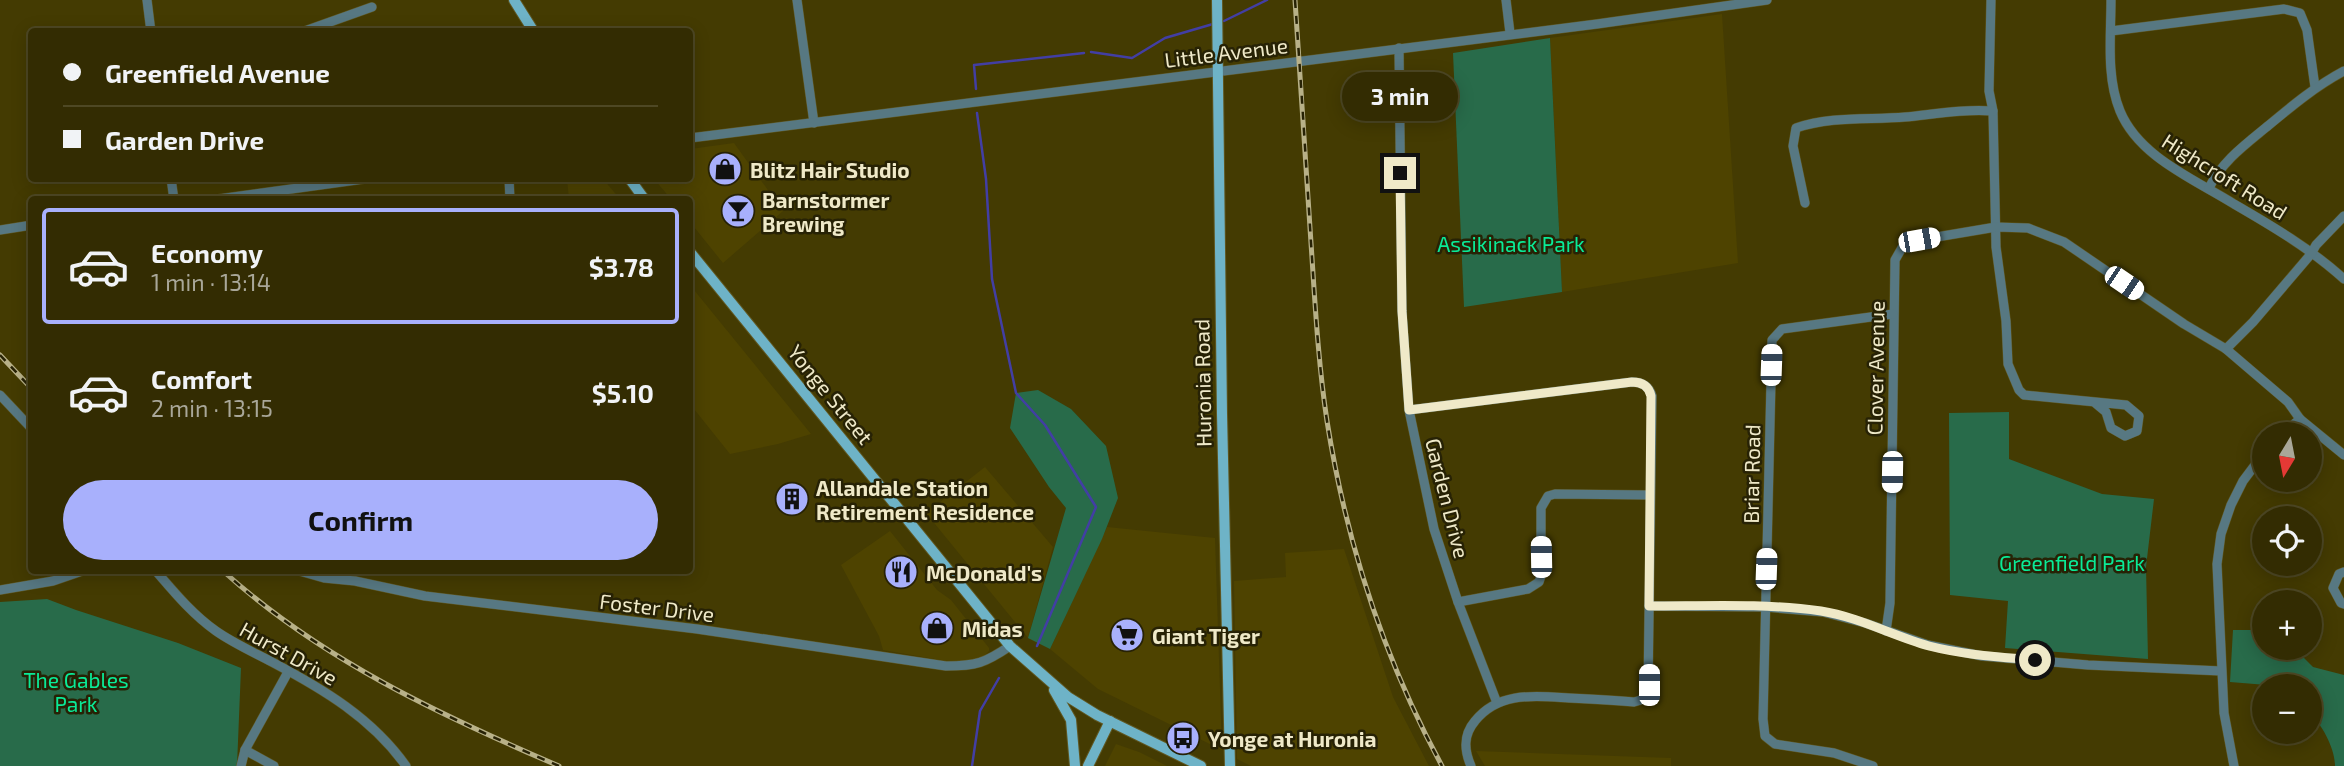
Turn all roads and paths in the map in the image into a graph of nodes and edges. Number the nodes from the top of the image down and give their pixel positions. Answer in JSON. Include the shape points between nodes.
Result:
{"nodes":[{"id":1,"x":147,"y":0,"type":"edge"},
{"id":2,"x":514,"y":0,"type":"edge"},
{"id":3,"x":797,"y":0,"type":"edge"},
{"id":4,"x":1217,"y":0,"type":"edge"},
{"id":5,"x":1506,"y":0,"type":"edge"},
{"id":6,"x":1767,"y":0,"type":"edge"},
{"id":7,"x":1991,"y":0,"type":"edge"},
{"id":8,"x":2111,"y":0,"type":"edge"},
{"id":9,"x":373,"y":7,"type":"dead end"},
{"id":10,"x":150,"y":28,"type":"edge"},
{"id":11,"x":313,"y":28,"type":"edge"},
{"id":12,"x":532,"y":28,"type":"edge"},
{"id":13,"x":2111,"y":31,"type":"junction"},
{"id":14,"x":1510,"y":33,"type":"junction"},
{"id":15,"x":1399,"y":48,"type":"junction"},
{"id":16,"x":1218,"y":71,"type":"junction"},
{"id":17,"x":2344,"y":71,"type":"edge"},
{"id":18,"x":2315,"y":87,"type":"junction"},
{"id":19,"x":1993,"y":111,"type":"junction"},
{"id":20,"x":814,"y":123,"type":"junction"},
{"id":21,"x":693,"y":138,"type":"edge"},
{"id":22,"x":342,"y":182,"type":"edge"},
{"id":23,"x":2209,"y":188,"type":"junction"},
{"id":24,"x":240,"y":196,"type":"edge"},
{"id":25,"x":1805,"y":203,"type":"dead end"},
{"id":26,"x":2344,"y":216,"type":"edge"},
{"id":27,"x":28,"y":226,"type":"edge"},
{"id":28,"x":1996,"y":227,"type":"junction"},
{"id":29,"x":0,"y":230,"type":"edge"},
{"id":30,"x":2311,"y":254,"type":"junction"},
{"id":31,"x":693,"y":256,"type":"edge"},
{"id":32,"x":2344,"y":279,"type":"edge"},
{"id":33,"x":1893,"y":314,"type":"junction"},
{"id":34,"x":2226,"y":349,"type":"junction"},
{"id":35,"x":0,"y":395,"type":"edge"},
{"id":36,"x":2094,"y":402,"type":"junction"},
{"id":37,"x":1409,"y":410,"type":"junction"},
{"id":38,"x":2300,"y":418,"type":"junction"},
{"id":39,"x":2296,"y":422,"type":"edge"},
{"id":40,"x":28,"y":425,"type":"edge"},
{"id":41,"x":2344,"y":455,"type":"edge"},
{"id":42,"x":2252,"y":469,"type":"edge"},
{"id":43,"x":1650,"y":495,"type":"junction"},
{"id":44,"x":2344,"y":572,"type":"edge"},
{"id":45,"x":73,"y":574,"type":"edge"},
{"id":46,"x":158,"y":574,"type":"edge"},
{"id":47,"x":310,"y":574,"type":"edge"},
{"id":48,"x":337,"y":574,"type":"edge"},
{"id":49,"x":0,"y":590,"type":"edge"},
{"id":50,"x":1458,"y":603,"type":"junction"},
{"id":51,"x":2344,"y":604,"type":"edge"},
{"id":52,"x":1649,"y":606,"type":"junction"},
{"id":53,"x":1765,"y":607,"type":"junction"},
{"id":54,"x":1886,"y":631,"type":"junction"},
{"id":55,"x":1010,"y":646,"type":"junction"},
{"id":56,"x":2221,"y":671,"type":"junction"},
{"id":57,"x":288,"y":672,"type":"junction"},
{"id":58,"x":1051,"y":685,"type":"junction"},
{"id":59,"x":1497,"y":703,"type":"junction"},
{"id":60,"x":1110,"y":721,"type":"junction"},
{"id":61,"x":245,"y":750,"type":"junction"},
{"id":62,"x":241,"y":766,"type":"edge"},
{"id":63,"x":274,"y":766,"type":"edge"},
{"id":64,"x":406,"y":766,"type":"edge"},
{"id":65,"x":1075,"y":766,"type":"edge"},
{"id":66,"x":1088,"y":766,"type":"edge"},
{"id":67,"x":1201,"y":766,"type":"edge"},
{"id":68,"x":1230,"y":766,"type":"edge"},
{"id":69,"x":1471,"y":766,"type":"edge"},
{"id":70,"x":1873,"y":766,"type":"edge"},
{"id":71,"x":2234,"y":766,"type":"edge"}],
"edges":[{"from":1,"to":10,"type":"street"},
{"from":2,"to":12,"type":"main road"},
{"from":3,"to":20,"type":"street"},
{"from":4,"to":16,"type":"main road","name":"Huronia Road"},
{"from":5,"to":14,"type":"street"},
{"from":6,"to":14,"type":"street","name":"Little Avenue"},
{"from":7,"to":19,"type":"street","via":[[1989,91]]},
{"from":8,"to":13,"type":"street","name":"Highcroft Road"},
{"from":9,"to":11,"type":"street"},
{"from":13,"to":18,"type":"street","via":[[2284,9],[2300,13]]},
{"from":13,"to":23,"type":"street","name":"Highcroft Road","via":[[2112,80],[2120,111],[2134,136],[2178,172]]},
{"from":14,"to":15,"type":"street","name":"Little Avenue"},
{"from":15,"to":16,"type":"street","name":"Little Avenue"},
{"from":15,"to":37,"type":"street","name":"Garden Drive","via":[[1402,311]]},
{"from":16,"to":20,"type":"street","name":"Little Avenue"},
{"from":16,"to":68,"type":"main road","name":"Huronia Road"},
{"from":17,"to":18,"type":"street"},
{"from":18,"to":23,"type":"street","via":[[2236,152]]},
{"from":19,"to":25,"type":"street","via":[[1815,121],[1796,128],[1793,146]]},
{"from":19,"to":28,"type":"street"},
{"from":20,"to":21,"type":"street","name":"Little Avenue"},
{"from":22,"to":24,"type":"street"},
{"from":23,"to":30,"type":"street","name":"Highcroft Road"},
{"from":26,"to":30,"type":"street"},
{"from":27,"to":29,"type":"street"},
{"from":28,"to":33,"type":"street","name":"Clover Avenue","via":[[1903,246],[1895,260]]},
{"from":28,"to":34,"type":"street","name":"Clover Avenue","via":[[2028,228],[2064,242]]},
{"from":28,"to":36,"type":"street","via":[[2008,363],[2018,390],[2024,395]]},
{"from":30,"to":32,"type":"street","name":"Highcroft Road"},
{"from":30,"to":34,"type":"street"},
{"from":31,"to":55,"type":"main road","name":"Yonge Street"},
{"from":33,"to":53,"type":"street","name":"Briar Road","via":[[1782,329],[1772,340]]},
{"from":33,"to":54,"type":"street","name":"Clover Avenue"},
{"from":34,"to":38,"type":"street","name":"Clover Avenue","via":[[2288,402]]},
{"from":35,"to":40,"type":"street"},
{"from":36,"to":36,"type":"street","via":[[2106,412],[2111,428],[2125,436],[2137,431],[2139,416],[2126,405]]},
{"from":37,"to":43,"type":"street","via":[[1639,382],[1651,396]]},
{"from":37,"to":50,"type":"street","name":"Garden Drive","via":[[1432,520]]},
{"from":38,"to":39,"type":"street"},
{"from":38,"to":41,"type":"street","name":"Clover Avenue"},
{"from":42,"to":56,"type":"street","via":[[2221,534],[2217,564]]},
{"from":43,"to":50,"type":"street","via":[[1548,496],[1541,508],[1539,582],[1528,589]]},
{"from":43,"to":52,"type":"street"},
{"from":44,"to":51,"type":"street","via":[[2339,573],[2333,588]]},
{"from":45,"to":49,"type":"street"},
{"from":46,"to":57,"type":"street","name":"Hurst Drive","via":[[206,624]]},
{"from":47,"to":48,"type":"street","name":"Foster Drive","via":[[324,578]]},
{"from":48,"to":55,"type":"street","name":"Foster Drive","via":[[425,596],[697,629],[946,666],[972,666]]},
{"from":50,"to":59,"type":"street","name":"Garden Drive"},
{"from":52,"to":53,"type":"street"},
{"from":52,"to":59,"type":"street","via":[[1648,690],[1641,700],[1527,696]]},
{"from":53,"to":54,"type":"street","via":[[1823,612]]},
{"from":53,"to":70,"type":"street","name":"Briar Road","via":[[1765,736],[1774,744],[1834,753]]},
{"from":54,"to":56,"type":"street","via":[[1982,656]]},
{"from":55,"to":58,"type":"main road","name":"Yonge Street"},
{"from":56,"to":71,"type":"street"},
{"from":57,"to":61,"type":"street"},
{"from":57,"to":64,"type":"street","name":"Hurst Drive","via":[[355,712]]},
{"from":58,"to":60,"type":"main road","name":"Yonge Street"},
{"from":58,"to":65,"type":"main road","via":[[1071,720]]},
{"from":59,"to":69,"type":"street","via":[[1476,719],[1468,733],[1466,754]]},
{"from":60,"to":66,"type":"main road"},
{"from":60,"to":67,"type":"main road","name":"Yonge Street"},
{"from":61,"to":62,"type":"street"},
{"from":61,"to":63,"type":"street"}]}
